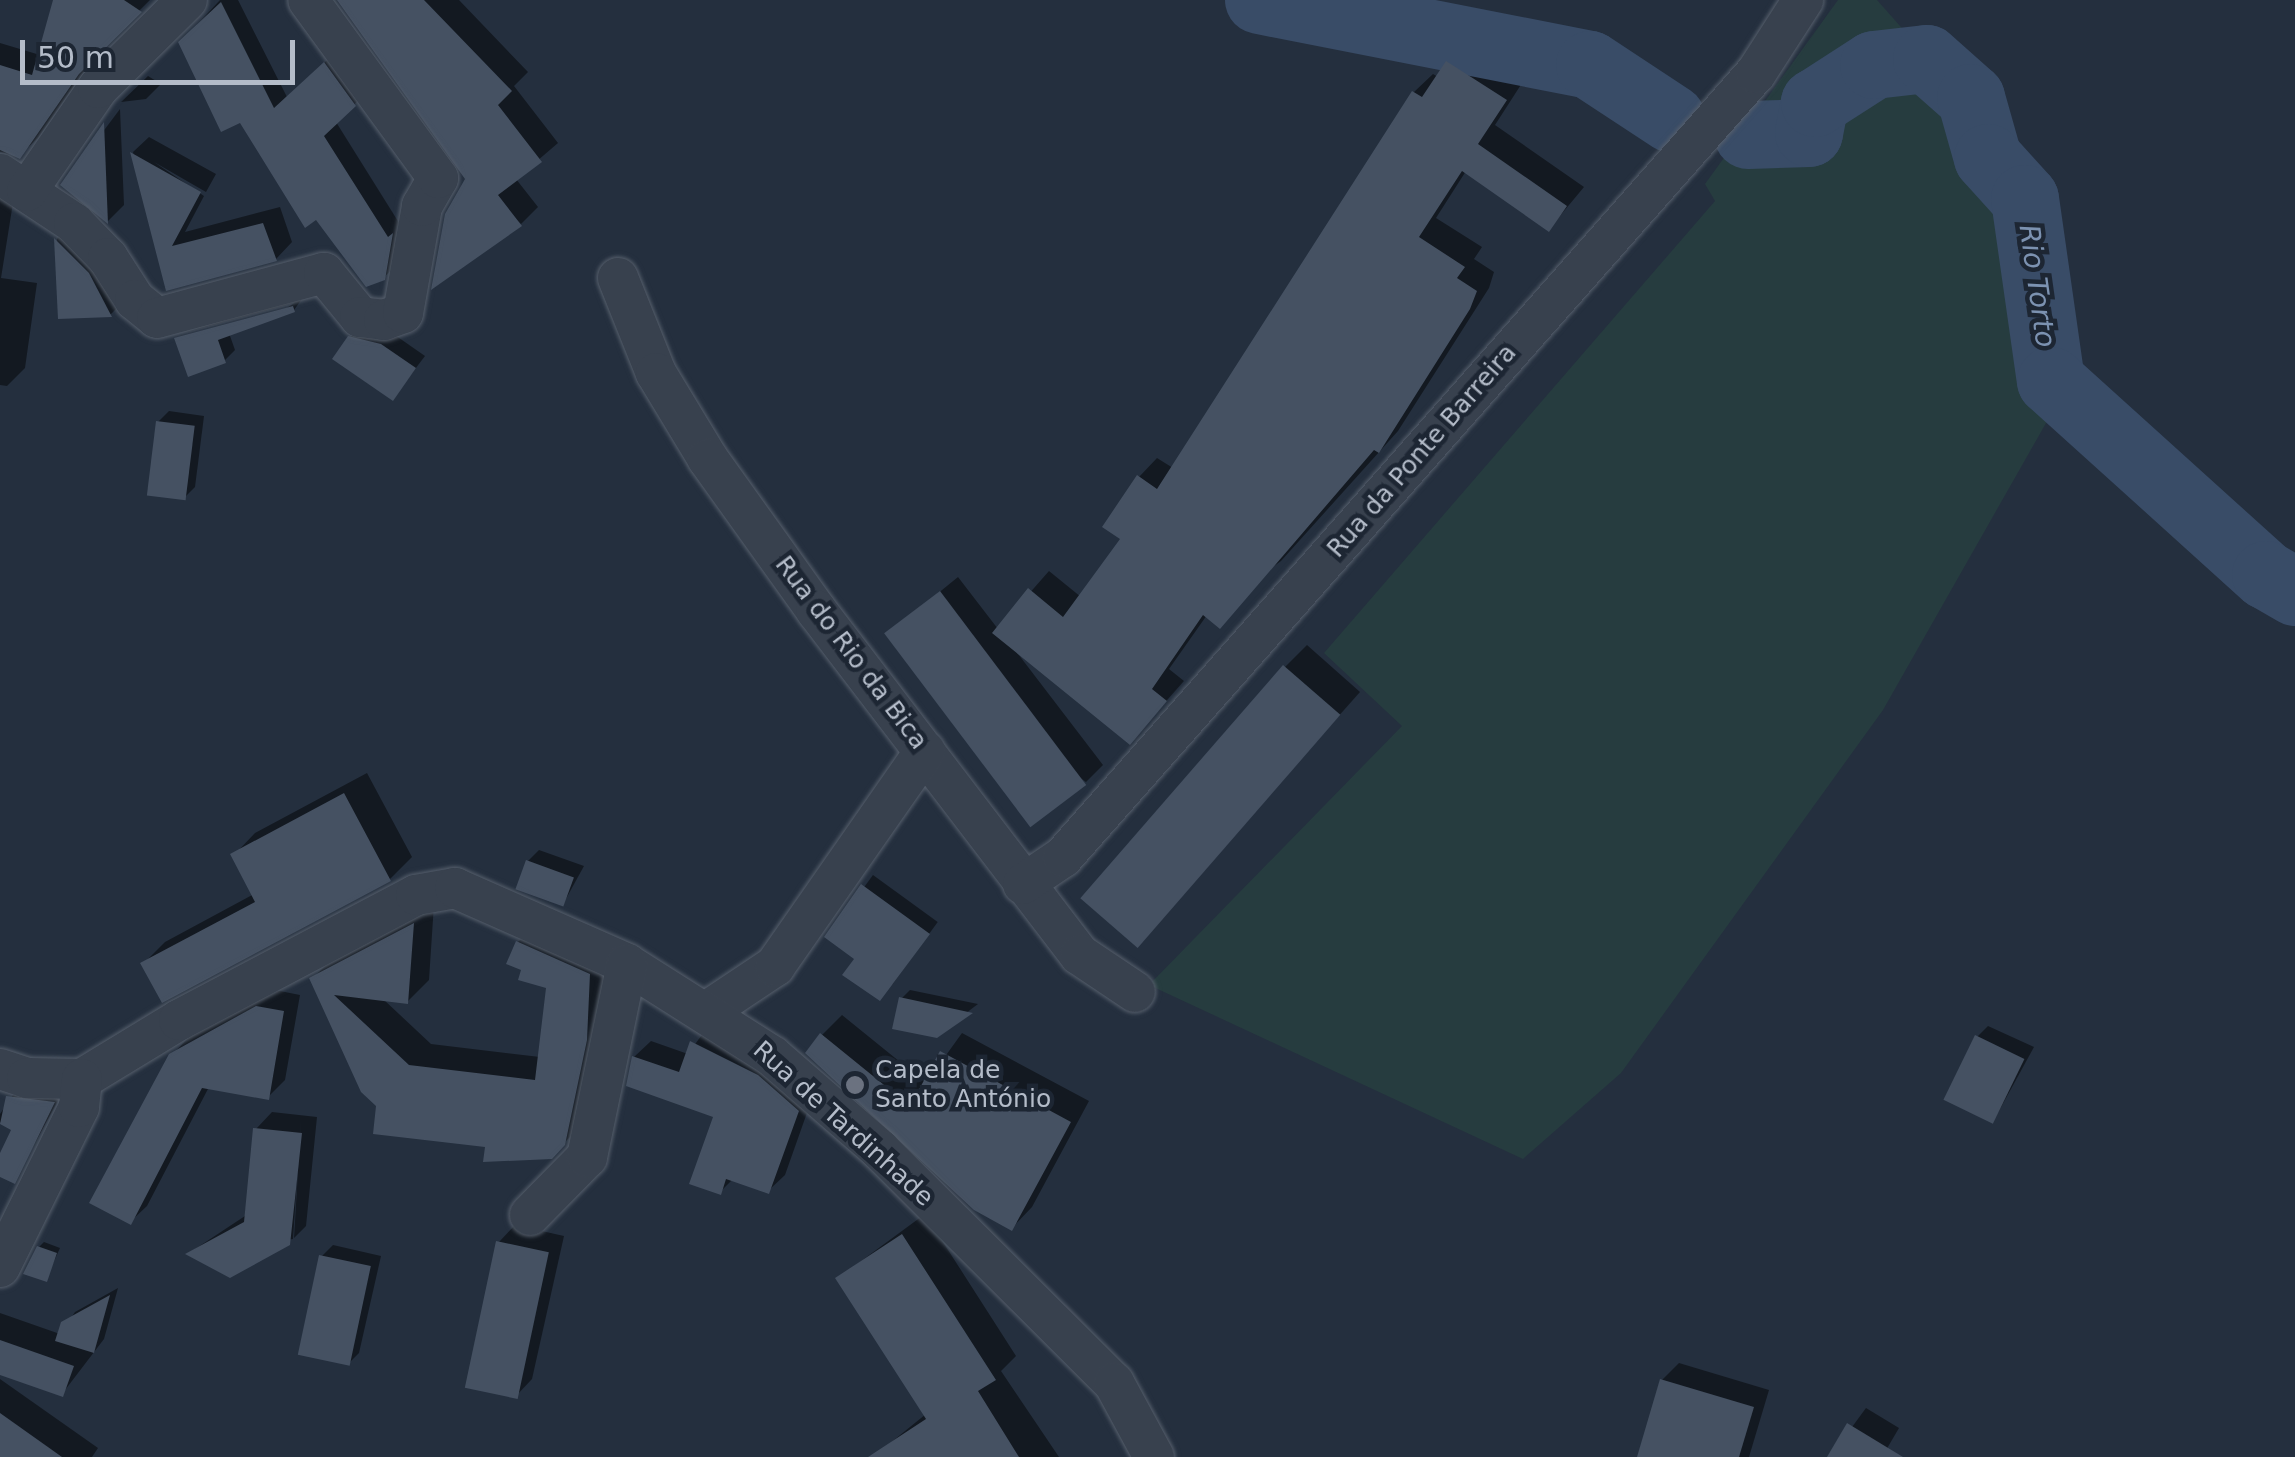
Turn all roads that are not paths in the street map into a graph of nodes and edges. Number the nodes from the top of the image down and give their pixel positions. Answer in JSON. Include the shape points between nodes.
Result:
{"nodes":[{"id":1,"x":188,"y":0,"type":"edge"},
{"id":2,"x":308,"y":0,"type":"edge"},
{"id":3,"x":1803,"y":0,"type":"edge"},
{"id":4,"x":13,"y":182,"type":"edge"},
{"id":5,"x":618,"y":278,"type":"dead end"},
{"id":6,"x":926,"y":752,"type":"junction"},
{"id":7,"x":1022,"y":884,"type":"junction"},
{"id":8,"x":626,"y":964,"type":"junction"},
{"id":9,"x":1135,"y":992,"type":"dead end"},
{"id":10,"x":706,"y":1012,"type":"junction"},
{"id":11,"x":0,"y":1069,"type":"edge"},
{"id":12,"x":82,"y":1078,"type":"junction"},
{"id":13,"x":530,"y":1215,"type":"dead end"},
{"id":14,"x":0,"y":1267,"type":"edge"},
{"id":15,"x":1154,"y":1457,"type":"edge"}],
"edges":[{"from":1,"to":4,"type":"street"},
{"from":2,"to":4,"type":"street","via":[[438,178],[422,206],[403,312],[384,320],[360,317],[324,273],[158,318],[135,300],[74,223]]},
{"from":3,"to":7,"type":"street","name":"Rua da Ponte Barreira","via":[[1756,73],[1064,857]]},
{"from":5,"to":6,"type":"street","name":"Rua do Rio da Bica","via":[[656,373],[708,460]]},
{"from":6,"to":7,"type":"street","name":"Rua do Rio da Bica"},
{"from":6,"to":10,"type":"street","via":[[775,966]]},
{"from":7,"to":9,"type":"street","name":"Rua do Rio da Bica","via":[[1080,955]]},
{"from":8,"to":10,"type":"street","name":"Rua de Tardinhade"},
{"from":8,"to":12,"type":"street","name":"Rua de Tardinhade","via":[[455,888],[416,895]]},
{"from":8,"to":13,"type":"street","via":[[587,1157]]},
{"from":10,"to":15,"type":"street","name":"Rua de Tardinhade","via":[[772,1056],[880,1150],[1114,1384]]},
{"from":11,"to":12,"type":"street","via":[[27,1078]]},
{"from":12,"to":14,"type":"street","via":[[79,1107]]}]}
